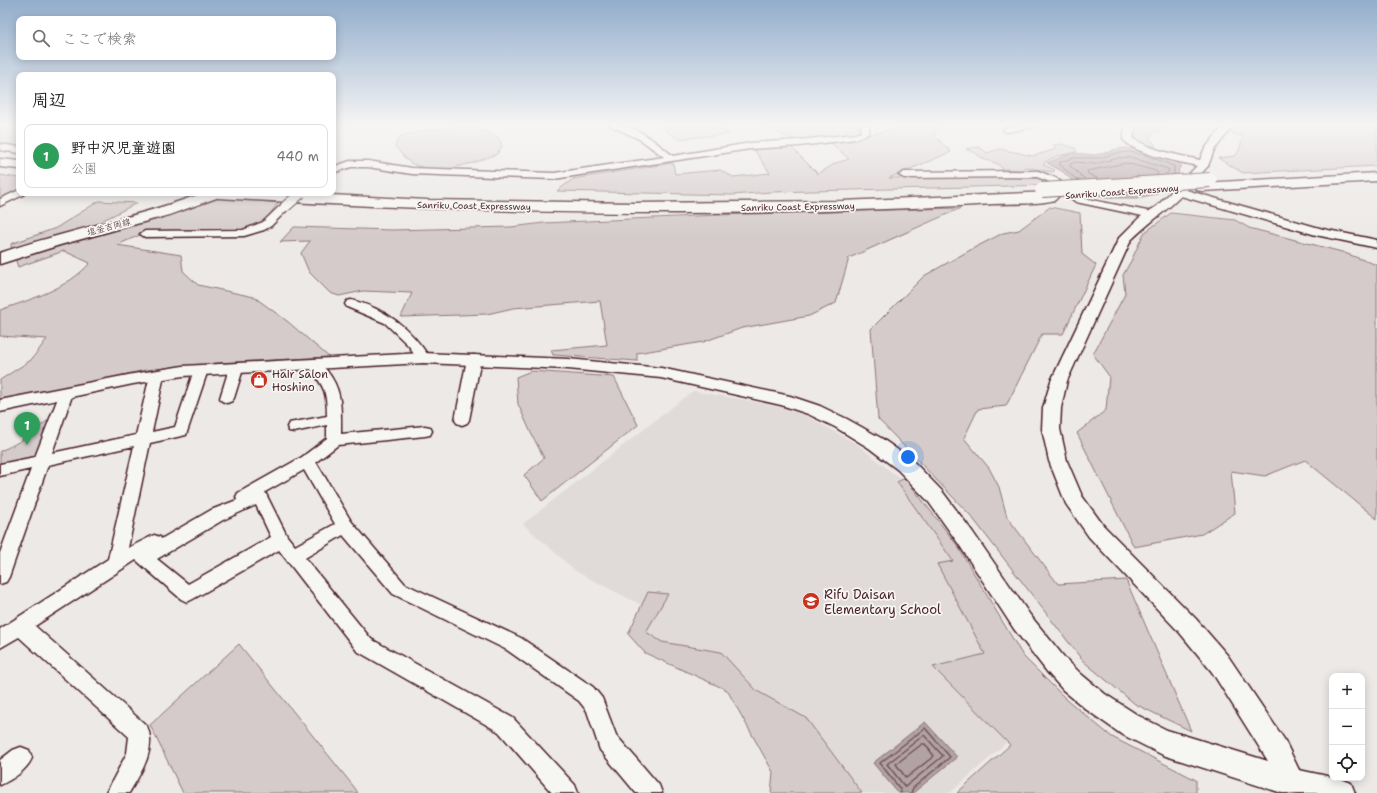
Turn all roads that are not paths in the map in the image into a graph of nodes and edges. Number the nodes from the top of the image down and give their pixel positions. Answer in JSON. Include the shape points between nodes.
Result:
{"nodes":[{"id":1,"x":650,"y":162,"type":"edge"},
{"id":2,"x":1178,"y":162,"type":"edge"},
{"id":3,"x":1208,"y":162,"type":"edge"},
{"id":4,"x":0,"y":163,"type":"edge"},
{"id":5,"x":16,"y":165,"type":"edge"},
{"id":6,"x":336,"y":169,"type":"edge"},
{"id":7,"x":0,"y":170,"type":"edge"},
{"id":8,"x":1377,"y":170,"type":"edge"},
{"id":9,"x":16,"y":172,"type":"edge"},
{"id":10,"x":904,"y":175,"type":"dead end"},
{"id":11,"x":1206,"y":177,"type":"junction"},
{"id":12,"x":1377,"y":177,"type":"edge"},
{"id":13,"x":1179,"y":192,"type":"junction"},
{"id":14,"x":336,"y":193,"type":"edge"},
{"id":15,"x":1046,"y":193,"type":"junction"},
{"id":16,"x":16,"y":195,"type":"edge"},
{"id":17,"x":214,"y":196,"type":"edge"},
{"id":18,"x":270,"y":196,"type":"edge"},
{"id":19,"x":298,"y":196,"type":"edge"},
{"id":20,"x":0,"y":203,"type":"edge"},
{"id":21,"x":1152,"y":215,"type":"junction"},
{"id":22,"x":145,"y":234,"type":"dead end"},
{"id":23,"x":1377,"y":244,"type":"edge"},
{"id":24,"x":0,"y":259,"type":"edge"},
{"id":25,"x":351,"y":304,"type":"dead end"},
{"id":26,"x":423,"y":358,"type":"junction"},
{"id":27,"x":474,"y":360,"type":"junction"},
{"id":28,"x":315,"y":364,"type":"junction"},
{"id":29,"x":236,"y":369,"type":"junction"},
{"id":30,"x":201,"y":370,"type":"junction"},
{"id":31,"x":157,"y":375,"type":"junction"},
{"id":32,"x":66,"y":393,"type":"junction"},
{"id":33,"x":227,"y":398,"type":"dead end"},
{"id":34,"x":0,"y":406,"type":"edge"},
{"id":35,"x":334,"y":419,"type":"junction"},
{"id":36,"x":462,"y":420,"type":"dead end"},
{"id":37,"x":294,"y":427,"type":"dead end"},
{"id":38,"x":425,"y":431,"type":"dead end"},
{"id":39,"x":144,"y":438,"type":"junction"},
{"id":40,"x":334,"y":440,"type":"junction"},
{"id":41,"x":41,"y":461,"type":"junction"},
{"id":42,"x":307,"y":461,"type":"junction"},
{"id":43,"x":0,"y":470,"type":"edge"},
{"id":44,"x":345,"y":526,"type":"junction"},
{"id":45,"x":281,"y":540,"type":"junction"},
{"id":46,"x":292,"y":556,"type":"junction"},
{"id":47,"x":116,"y":563,"type":"junction"},
{"id":48,"x":0,"y":577,"type":"edge"},
{"id":49,"x":21,"y":626,"type":"junction"},
{"id":50,"x":0,"y":639,"type":"edge"},
{"id":51,"x":21,"y":758,"type":"dead end"},
{"id":52,"x":0,"y":774,"type":"edge"},
{"id":53,"x":1294,"y":788,"type":"edge"},
{"id":54,"x":117,"y":793,"type":"edge"},
{"id":55,"x":567,"y":793,"type":"edge"},
{"id":56,"x":651,"y":793,"type":"edge"},
{"id":57,"x":1341,"y":793,"type":"edge"}],
"edges":[{"from":1,"to":6,"type":"street","via":[[554,176],[412,171],[368,164],[350,164]]},
{"from":2,"to":11,"type":"street"},
{"from":3,"to":11,"type":"street"},
{"from":4,"to":5,"type":"main road"},
{"from":7,"to":9,"type":"main road"},
{"from":8,"to":11,"type":"main road","name":"Sanriku Coast Expressway"},
{"from":10,"to":21,"type":"street","via":[[1038,174],[1053,180],[1079,200]]},
{"from":11,"to":12,"type":"main road","name":"Sanriku Coast Expressway"},
{"from":11,"to":13,"type":"street"},
{"from":11,"to":15,"type":"main road","name":"Sanriku Coast Expressway"},
{"from":13,"to":21,"type":"street"},
{"from":13,"to":23,"type":"street","via":[[1320,232]]},
{"from":14,"to":15,"type":"main road","name":"Sanriku Coast Expressway","via":[[630,202]]},
{"from":15,"to":18,"type":"main road","name":"Sanriku Coast Expressway","via":[[855,206],[620,209],[410,205]]},
{"from":16,"to":20,"type":"street"},
{"from":17,"to":24,"type":"main road","name":"塩釜吉岡線"},
{"from":19,"to":22,"type":"street","bridge":true,"via":[[267,224],[244,233]]},
{"from":21,"to":53,"type":"street","via":[[1125,238],[1059,381],[1052,408],[1051,429],[1058,461],[1073,499],[1096,531],[1188,626],[1220,664],[1274,748]]},
{"from":25,"to":26,"type":"street","via":[[389,320],[414,344]]},
{"from":26,"to":27,"type":"street"},
{"from":26,"to":28,"type":"street"},
{"from":27,"to":36,"type":"street"},
{"from":27,"to":53,"type":"street","via":[[568,364],[662,374],[784,400],[841,423],[905,465],[935,496],[1022,622],[1056,665],[1096,702],[1130,725],[1163,742]]},
{"from":28,"to":29,"type":"street"},
{"from":28,"to":35,"type":"street","via":[[327,380],[334,397]]},
{"from":29,"to":30,"type":"street"},
{"from":29,"to":33,"type":"street"},
{"from":30,"to":31,"type":"street"},
{"from":30,"to":39,"type":"street","via":[[181,431]]},
{"from":31,"to":32,"type":"street"},
{"from":31,"to":39,"type":"street"},
{"from":32,"to":34,"type":"street"},
{"from":32,"to":41,"type":"street"},
{"from":35,"to":37,"type":"street"},
{"from":35,"to":40,"type":"street"},
{"from":38,"to":40,"type":"street"},
{"from":39,"to":41,"type":"street"},
{"from":39,"to":47,"type":"street"},
{"from":40,"to":42,"type":"street"},
{"from":41,"to":43,"type":"street"},
{"from":41,"to":48,"type":"street"},
{"from":42,"to":44,"type":"street"},
{"from":42,"to":47,"type":"street","via":[[239,500],[172,532]]},
{"from":44,"to":46,"type":"street"},
{"from":44,"to":56,"type":"street","via":[[399,589],[514,644],[586,694],[595,705],[608,742]]},
{"from":45,"to":45,"type":"street","via":[[260,497],[217,515],[144,558],[187,594]]},
{"from":45,"to":46,"type":"street"},
{"from":46,"to":55,"type":"street","via":[[364,645],[506,725]]},
{"from":47,"to":49,"type":"street"},
{"from":49,"to":50,"type":"street"},
{"from":49,"to":54,"type":"street","via":[[140,733],[138,756]]},
{"from":51,"to":52,"type":"street"},
{"from":53,"to":57,"type":"street"}]}
